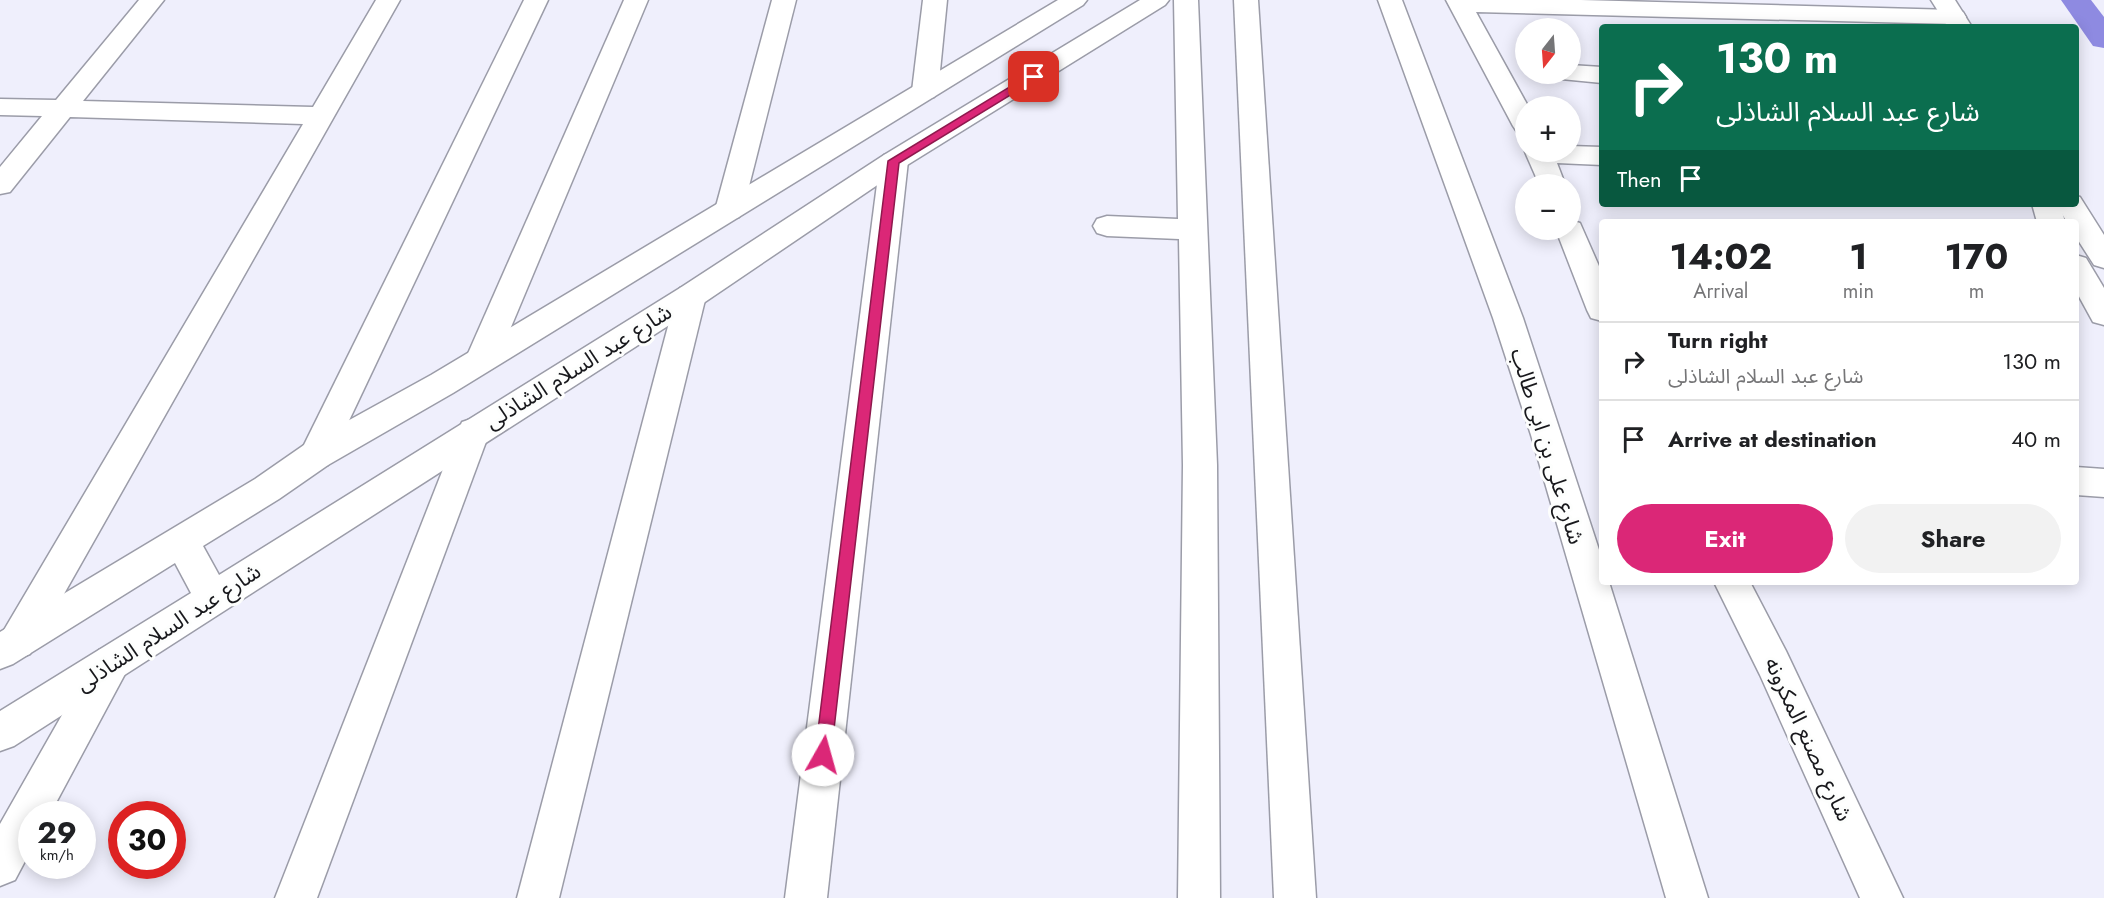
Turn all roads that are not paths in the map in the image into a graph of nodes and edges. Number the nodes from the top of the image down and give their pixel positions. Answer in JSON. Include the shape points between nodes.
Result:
{"nodes":[{"id":1,"x":152,"y":0,"type":"edge"},
{"id":2,"x":388,"y":0,"type":"edge"},
{"id":3,"x":536,"y":0,"type":"edge"},
{"id":4,"x":636,"y":0,"type":"edge"},
{"id":5,"x":784,"y":0,"type":"edge"},
{"id":6,"x":935,"y":0,"type":"edge"},
{"id":7,"x":1075,"y":0,"type":"edge"},
{"id":8,"x":1157,"y":0,"type":"edge"},
{"id":9,"x":1186,"y":0,"type":"edge"},
{"id":10,"x":1245,"y":0,"type":"edge"},
{"id":11,"x":1390,"y":0,"type":"edge"},
{"id":12,"x":1460,"y":2,"type":"edge"},
{"id":13,"x":1952,"y":15,"type":"edge"},
{"id":14,"x":1497,"y":70,"type":"junction"},
{"id":15,"x":1515,"y":71,"type":"edge"},
{"id":16,"x":1581,"y":74,"type":"edge"},
{"id":17,"x":1599,"y":75,"type":"edge"},
{"id":18,"x":925,"y":91,"type":"junction"},
{"id":19,"x":1515,"y":105,"type":"edge"},
{"id":20,"x":0,"y":108,"type":"edge"},
{"id":21,"x":64,"y":108,"type":"junction"},
{"id":22,"x":321,"y":116,"type":"junction"},
{"id":23,"x":1581,"y":155,"type":"edge"},
{"id":24,"x":1599,"y":156,"type":"edge"},
{"id":25,"x":894,"y":161,"type":"junction"},
{"id":26,"x":0,"y":185,"type":"edge"},
{"id":27,"x":2072,"y":207,"type":"edge"},
{"id":28,"x":729,"y":210,"type":"junction"},
{"id":29,"x":1107,"y":226,"type":"dead end"},
{"id":30,"x":1193,"y":230,"type":"junction"},
{"id":31,"x":1574,"y":240,"type":"edge"},
{"id":32,"x":2104,"y":258,"type":"edge"},
{"id":33,"x":2079,"y":270,"type":"edge"},
{"id":34,"x":691,"y":296,"type":"junction"},
{"id":35,"x":1599,"y":302,"type":"edge"},
{"id":36,"x":2104,"y":314,"type":"edge"},
{"id":37,"x":482,"y":358,"type":"junction"},
{"id":38,"x":474,"y":431,"type":"junction"},
{"id":39,"x":316,"y":455,"type":"junction"},
{"id":40,"x":2079,"y":481,"type":"edge"},
{"id":41,"x":2104,"y":483,"type":"edge"},
{"id":42,"x":181,"y":541,"type":"junction"},
{"id":43,"x":1733,"y":585,"type":"edge"},
{"id":44,"x":213,"y":598,"type":"junction"},
{"id":45,"x":8,"y":647,"type":"edge"},
{"id":46,"x":112,"y":662,"type":"junction"},
{"id":47,"x":0,"y":733,"type":"edge"},
{"id":48,"x":0,"y":865,"type":"edge"},
{"id":49,"x":296,"y":898,"type":"edge"},
{"id":50,"x":538,"y":898,"type":"edge"},
{"id":51,"x":806,"y":898,"type":"edge"},
{"id":52,"x":1199,"y":898,"type":"edge"},
{"id":53,"x":1295,"y":898,"type":"edge"},
{"id":54,"x":1687,"y":898,"type":"edge"},
{"id":55,"x":1882,"y":898,"type":"edge"}],
"edges":[{"from":1,"to":21,"type":"street"},
{"from":2,"to":22,"type":"street"},
{"from":3,"to":39,"type":"street"},
{"from":4,"to":37,"type":"street"},
{"from":5,"to":28,"type":"street"},
{"from":6,"to":18,"type":"street"},
{"from":7,"to":18,"type":"street"},
{"from":8,"to":25,"type":"street","name":"شارع عبد السلام الشاذلى"},
{"from":9,"to":30,"type":"street"},
{"from":10,"to":53,"type":"street"},
{"from":11,"to":54,"type":"street","name":"شارع على بن ابى طالب","via":[[1508,318]]},
{"from":12,"to":13,"type":"street"},
{"from":12,"to":14,"type":"street"},
{"from":14,"to":15,"type":"street"},
{"from":14,"to":19,"type":"street"},
{"from":16,"to":17,"type":"street"},
{"from":18,"to":28,"type":"street"},
{"from":20,"to":21,"type":"street"},
{"from":21,"to":22,"type":"street"},
{"from":21,"to":26,"type":"street"},
{"from":22,"to":45,"type":"street"},
{"from":23,"to":24,"type":"street"},
{"from":25,"to":34,"type":"street","name":"شارع عبد السلام الشاذلى"},
{"from":25,"to":51,"type":"street"},
{"from":27,"to":32,"type":"street"},
{"from":28,"to":37,"type":"street"},
{"from":29,"to":30,"type":"street"},
{"from":30,"to":52,"type":"street","via":[[1200,465]]},
{"from":31,"to":35,"type":"street"},
{"from":33,"to":36,"type":"street"},
{"from":34,"to":38,"type":"street","name":"شارع عبد السلام الشاذلى"},
{"from":34,"to":50,"type":"street"},
{"from":37,"to":39,"type":"street"},
{"from":38,"to":44,"type":"street","name":"شارع عبد السلام الشاذلى"},
{"from":38,"to":49,"type":"street"},
{"from":39,"to":42,"type":"street"},
{"from":40,"to":41,"type":"street"},
{"from":42,"to":44,"type":"street"},
{"from":42,"to":45,"type":"street"},
{"from":43,"to":55,"type":"street","name":"شارع مصنع المكرونه"},
{"from":44,"to":46,"type":"street","name":"شارع عبد السلام الشاذلى"},
{"from":46,"to":47,"type":"street","name":"شارع عبد السلام الشاذلى"},
{"from":46,"to":48,"type":"street"}]}
